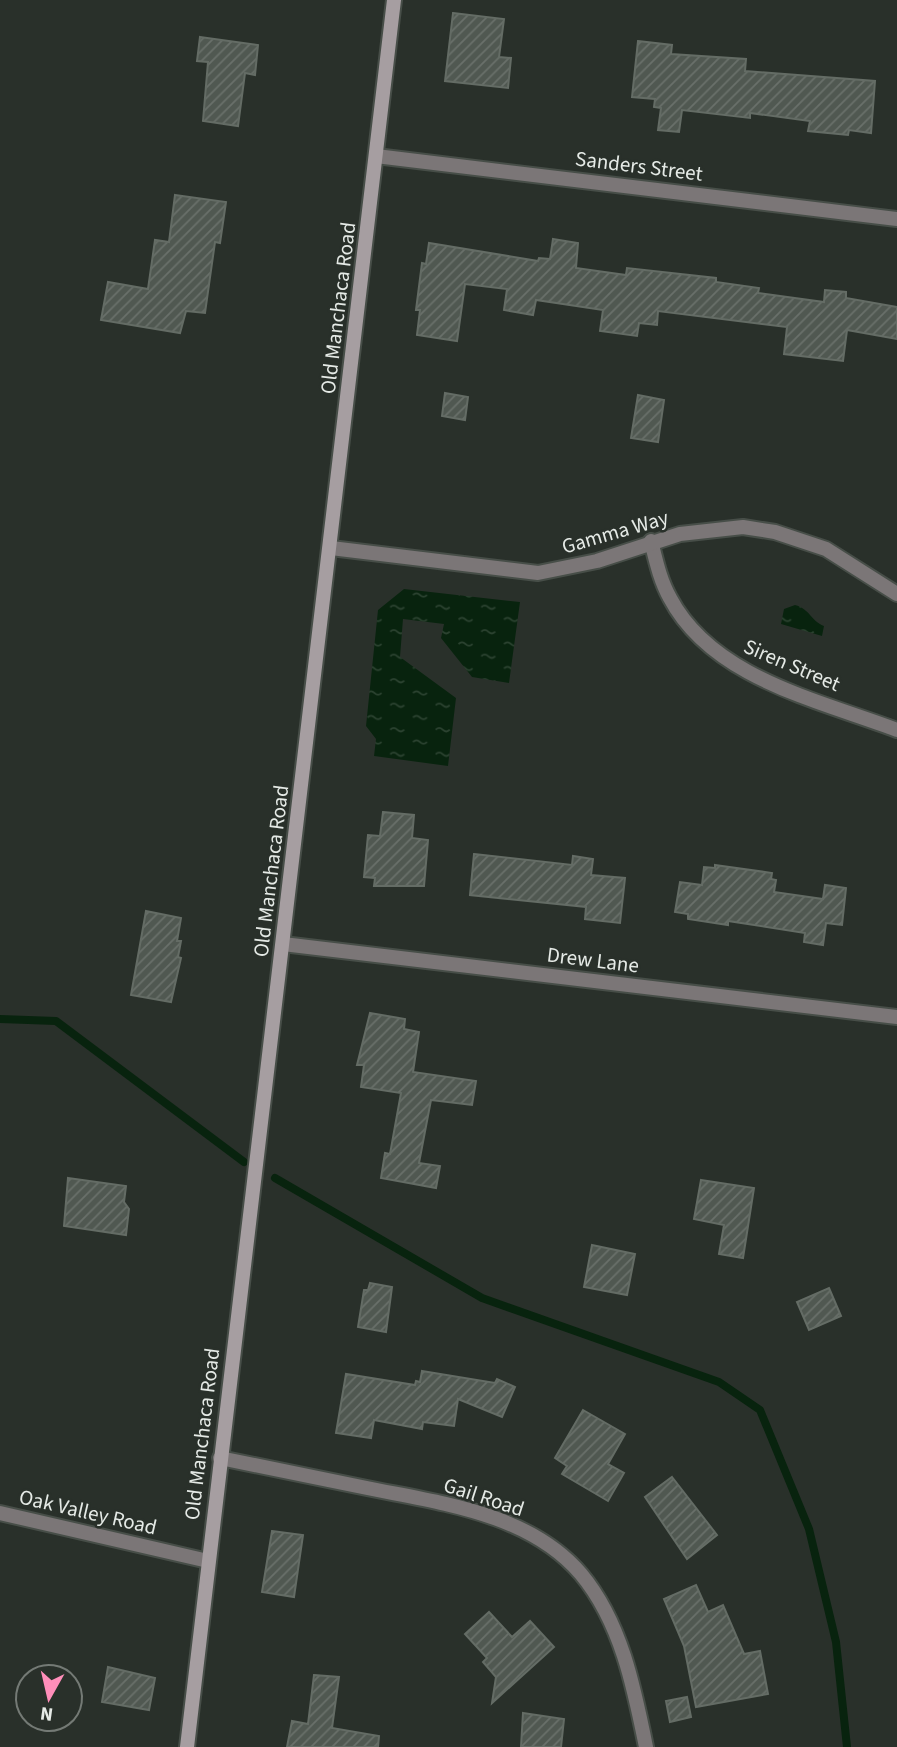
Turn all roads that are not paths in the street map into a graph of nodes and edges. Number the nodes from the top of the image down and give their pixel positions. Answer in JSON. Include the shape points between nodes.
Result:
{"nodes":[{"id":1,"x":394,"y":0,"type":"edge"},
{"id":2,"x":376,"y":156,"type":"junction"},
{"id":3,"x":897,"y":219,"type":"edge"},
{"id":4,"x":651,"y":541,"type":"junction"},
{"id":5,"x":331,"y":548,"type":"junction"},
{"id":6,"x":897,"y":594,"type":"edge"},
{"id":7,"x":897,"y":730,"type":"edge"},
{"id":8,"x":284,"y":944,"type":"junction"},
{"id":9,"x":897,"y":1017,"type":"edge"},
{"id":10,"x":220,"y":1458,"type":"junction"},
{"id":11,"x":0,"y":1513,"type":"edge"},
{"id":12,"x":208,"y":1561,"type":"junction"},
{"id":13,"x":187,"y":1747,"type":"edge"},
{"id":14,"x":646,"y":1747,"type":"edge"}],
"edges":[{"from":1,"to":2,"type":"street","name":"Old Manchaca Road"},
{"from":2,"to":3,"type":"street","name":"Sanders Street"},
{"from":2,"to":5,"type":"street","name":"Old Manchaca Road"},
{"from":4,"to":5,"type":"street","name":"Gamma Way","via":[[597,561],[538,573]]},
{"from":4,"to":6,"type":"street","name":"Gamma Way","via":[[743,527],[775,532],[826,549]]},
{"from":4,"to":7,"type":"street","name":"Siren Street","via":[[670,599],[712,649],[757,677]]},
{"from":5,"to":8,"type":"street","name":"Old Manchaca Road"},
{"from":8,"to":9,"type":"street","name":"Drew Lane"},
{"from":8,"to":10,"type":"street","name":"Old Manchaca Road"},
{"from":10,"to":12,"type":"street","name":"Old Manchaca Road"},
{"from":10,"to":14,"type":"street","name":"Gail Road","via":[[450,1505],[523,1530],[553,1550],[580,1573],[604,1610],[627,1665]]},
{"from":11,"to":12,"type":"street","name":"Oak Valley Road"},
{"from":12,"to":13,"type":"street","name":"Old Manchaca Road"}]}
